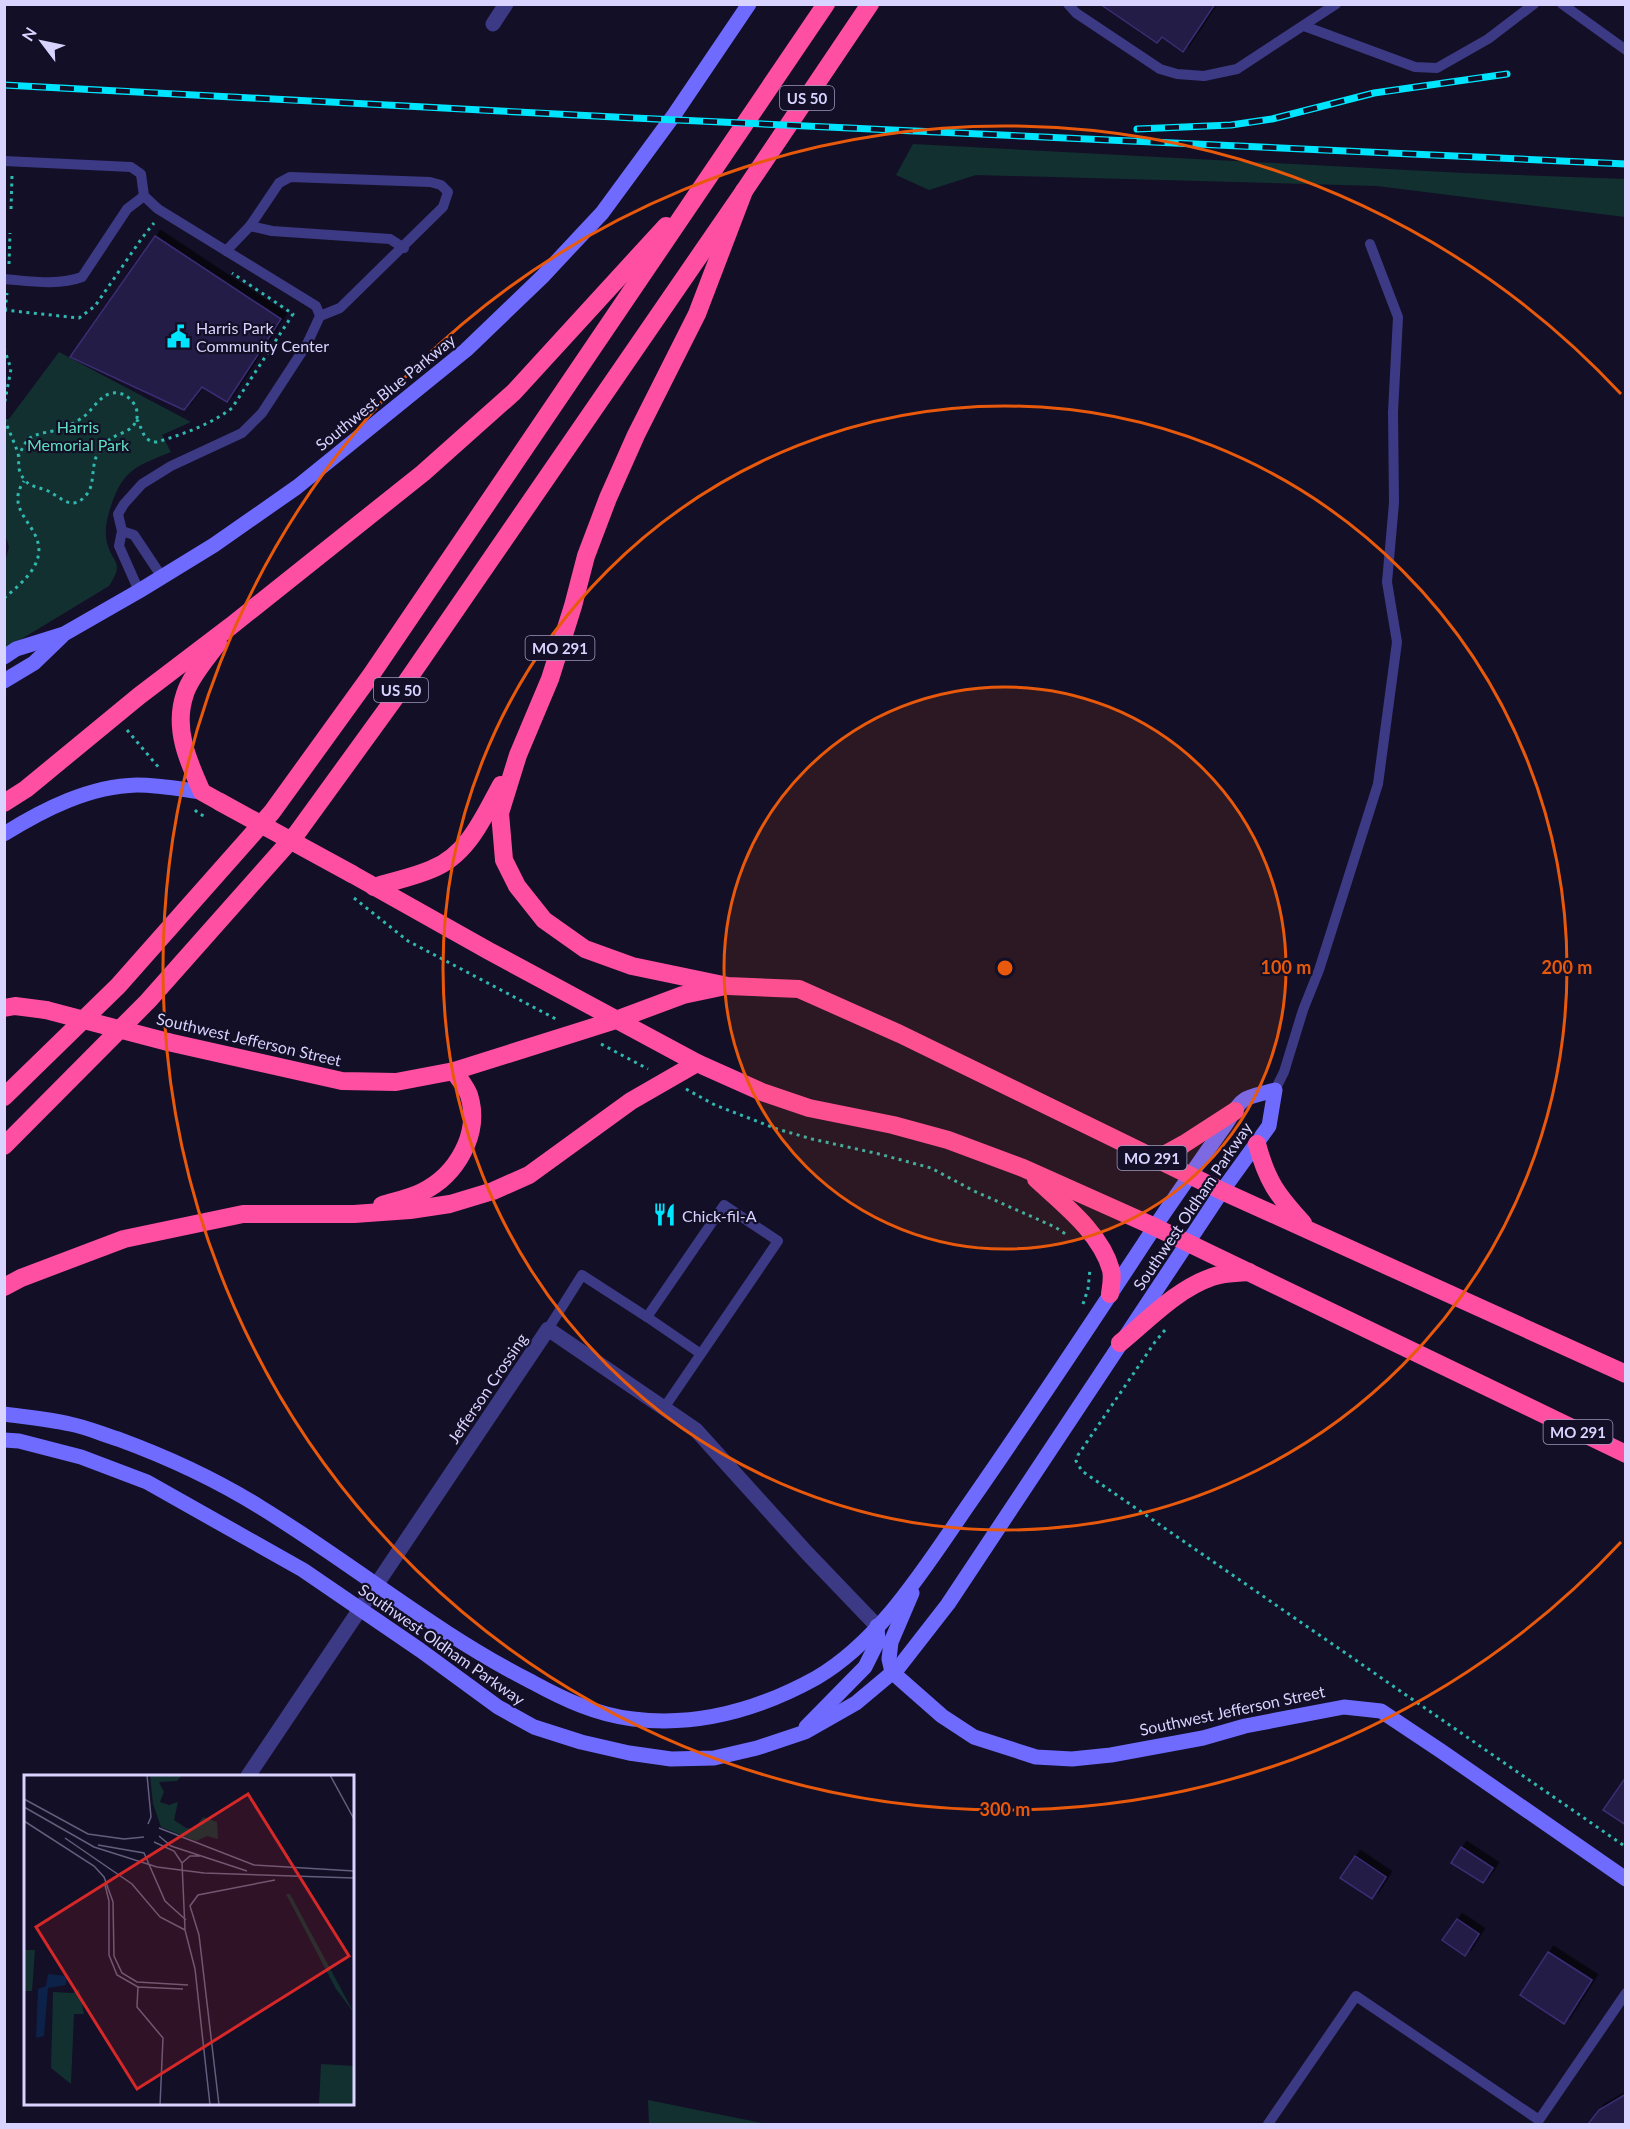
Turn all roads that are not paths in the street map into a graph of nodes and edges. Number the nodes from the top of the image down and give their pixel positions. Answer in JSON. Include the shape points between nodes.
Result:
{"nodes":[{"id":1,"x":506,"y":4,"type":"edge"},
{"id":2,"x":749,"y":4,"type":"edge"},
{"id":3,"x":826,"y":4,"type":"edge"},
{"id":4,"x":870,"y":4,"type":"edge"},
{"id":5,"x":1068,"y":4,"type":"edge"},
{"id":6,"x":1336,"y":4,"type":"edge"},
{"id":7,"x":1534,"y":4,"type":"edge"},
{"id":8,"x":1562,"y":4,"type":"edge"},
{"id":9,"x":493,"y":24,"type":"dead end"},
{"id":10,"x":1304,"y":26,"type":"junction"},
{"id":11,"x":1626,"y":50,"type":"edge"},
{"id":12,"x":4,"y":161,"type":"edge"},
{"id":13,"x":710,"y":178,"type":"junction"},
{"id":14,"x":744,"y":191,"type":"junction"},
{"id":15,"x":144,"y":196,"type":"junction"},
{"id":16,"x":250,"y":226,"type":"junction"},
{"id":17,"x":1370,"y":244,"type":"dead end"},
{"id":18,"x":404,"y":248,"type":"junction"},
{"id":19,"x":226,"y":251,"type":"junction"},
{"id":20,"x":6,"y":284,"type":"edge"},
{"id":21,"x":320,"y":316,"type":"junction"},
{"id":22,"x":122,"y":531,"type":"junction"},
{"id":23,"x":162,"y":577,"type":"junction"},
{"id":24,"x":139,"y":591,"type":"junction"},
{"id":25,"x":231,"y":626,"type":"junction"},
{"id":26,"x":64,"y":634,"type":"junction"},
{"id":27,"x":4,"y":657,"type":"edge"},
{"id":28,"x":4,"y":681,"type":"edge"},
{"id":29,"x":518,"y":754,"type":"junction"},
{"id":30,"x":202,"y":792,"type":"junction"},
{"id":31,"x":4,"y":803,"type":"edge"},
{"id":32,"x":4,"y":834,"type":"edge"},
{"id":33,"x":374,"y":887,"type":"junction"},
{"id":34,"x":728,"y":986,"type":"junction"},
{"id":35,"x":8,"y":1005,"type":"edge"},
{"id":36,"x":616,"y":1020,"type":"junction"},
{"id":37,"x":697,"y":1063,"type":"junction"},
{"id":38,"x":454,"y":1071,"type":"junction"},
{"id":39,"x":1275,"y":1090,"type":"junction"},
{"id":40,"x":4,"y":1097,"type":"edge"},
{"id":41,"x":1235,"y":1111,"type":"junction"},
{"id":42,"x":1257,"y":1144,"type":"junction"},
{"id":43,"x":4,"y":1146,"type":"edge"},
{"id":44,"x":1155,"y":1160,"type":"junction"},
{"id":45,"x":1023,"y":1168,"type":"junction"},
{"id":46,"x":1190,"y":1176,"type":"junction"},
{"id":47,"x":1222,"y":1191,"type":"junction"},
{"id":48,"x":354,"y":1214,"type":"junction"},
{"id":49,"x":1155,"y":1227,"type":"junction"},
{"id":50,"x":1308,"y":1229,"type":"junction"},
{"id":51,"x":1188,"y":1243,"type":"junction"},
{"id":52,"x":1249,"y":1272,"type":"junction"},
{"id":53,"x":4,"y":1287,"type":"edge"},
{"id":54,"x":1110,"y":1294,"type":"junction"},
{"id":55,"x":647,"y":1317,"type":"junction"},
{"id":56,"x":548,"y":1329,"type":"junction"},
{"id":57,"x":1120,"y":1343,"type":"junction"},
{"id":58,"x":701,"y":1354,"type":"junction"},
{"id":59,"x":1626,"y":1374,"type":"edge"},
{"id":60,"x":664,"y":1408,"type":"junction"},
{"id":61,"x":4,"y":1414,"type":"edge"},
{"id":62,"x":111,"y":1437,"type":"junction"},
{"id":63,"x":4,"y":1440,"type":"edge"},
{"id":64,"x":1626,"y":1455,"type":"edge"},
{"id":65,"x":102,"y":1463,"type":"junction"},
{"id":66,"x":918,"y":1576,"type":"junction"},
{"id":67,"x":377,"y":1586,"type":"junction"},
{"id":68,"x":361,"y":1610,"type":"junction"},
{"id":69,"x":877,"y":1626,"type":"junction"},
{"id":70,"x":892,"y":1672,"type":"junction"},
{"id":71,"x":800,"y":1734,"type":"junction"},
{"id":72,"x":249,"y":1775,"type":"edge"},
{"id":73,"x":1626,"y":1879,"type":"edge"},
{"id":74,"x":1626,"y":1993,"type":"edge"},
{"id":75,"x":1537,"y":2122,"type":"edge"},
{"id":76,"x":1268,"y":2124,"type":"edge"}],
"edges":[{"from":1,"to":9,"type":"street"},
{"from":2,"to":23,"type":"street","name":"Southwest Blue Parkway","via":[[602,213],[542,277],[466,350],[297,487]]},
{"from":3,"to":13,"type":"highway","number":"US 50"},
{"from":4,"to":14,"type":"highway","number":"US 50"},
{"from":5,"to":10,"type":"lane","via":[[1160,69],[1177,74],[1204,76],[1238,69]]},
{"from":6,"to":10,"type":"lane"},
{"from":7,"to":10,"type":"lane","via":[[1488,39],[1437,68],[1416,68]]},
{"from":8,"to":11,"type":"lane"},
{"from":12,"to":15,"type":"lane","via":[[131,167],[141,174]]},
{"from":13,"to":25,"type":"highway","via":[[514,392],[423,473]]},
{"from":13,"to":40,"type":"highway","number":"US 50","via":[[371,675],[272,813],[118,986]]},
{"from":14,"to":29,"type":"highway","number":"MO 291","via":[[697,314],[608,498],[586,556],[550,679]]},
{"from":14,"to":43,"type":"highway","number":"US 50","via":[[400,692],[297,833],[148,1001]]},
{"from":15,"to":19,"type":"lane"},
{"from":15,"to":20,"type":"lane","via":[[127,209],[82,277],[70,282]]},
{"from":16,"to":18,"type":"lane","via":[[390,239]]},
{"from":16,"to":18,"type":"lane","via":[[279,183],[290,177],[441,185],[448,192],[444,207]]},
{"from":16,"to":19,"type":"lane"},
{"from":17,"to":39,"type":"lane","via":[[1398,317],[1394,503],[1387,582],[1397,642],[1378,784],[1319,970]]},
{"from":18,"to":21,"type":"lane","via":[[340,309]]},
{"from":19,"to":21,"type":"lane","via":[[316,306]]},
{"from":21,"to":22,"type":"lane","via":[[307,344],[262,413],[242,433],[142,484],[118,514]]},
{"from":22,"to":23,"type":"lane","via":[[134,535]]},
{"from":22,"to":24,"type":"lane","via":[[119,546]]},
{"from":23,"to":24,"type":"street","name":"Southwest Blue Parkway"},
{"from":24,"to":26,"type":"street","name":"Southwest Blue Parkway"},
{"from":25,"to":30,"type":"highway","via":[[185,693],[180,725],[183,743]]},
{"from":25,"to":31,"type":"highway"},
{"from":26,"to":27,"type":"street","name":"Southwest Blue Parkway","via":[[16,649]]},
{"from":26,"to":28,"type":"street","name":"Southwest Blue Parkway","via":[[34,663]]},
{"from":29,"to":33,"type":"highway","number":"MO 291","via":[[472,836],[452,858],[434,868]]},
{"from":29,"to":34,"type":"highway","number":"MO 291","via":[[500,813],[504,860],[517,886],[544,920],[585,949],[632,966]]},
{"from":30,"to":32,"type":"street","via":[[157,786],[115,787],[79,795]]},
{"from":30,"to":33,"type":"highway","number":"MO 291","bridge":true},
{"from":33,"to":36,"type":"highway","number":"MO 291"},
{"from":34,"to":36,"type":"highway","name":"Southwest Jefferson Street","via":[[682,995]]},
{"from":34,"to":44,"type":"highway","number":"MO 291","via":[[799,989]]},
{"from":35,"to":38,"type":"highway","name":"Southwest Jefferson Street","bridge":true,"via":[[46,1010],[342,1081],[396,1082]]},
{"from":36,"to":37,"type":"highway","number":"MO 291"},
{"from":36,"to":38,"type":"highway","name":"Southwest Jefferson Street"},
{"from":37,"to":45,"type":"highway","number":"MO 291","via":[[800,1105],[948,1140]]},
{"from":37,"to":48,"type":"highway","via":[[631,1101],[529,1175],[493,1191],[450,1204]]},
{"from":38,"to":48,"type":"highway","via":[[468,1093],[472,1109],[472,1128],[462,1154],[449,1171],[422,1193]]},
{"from":39,"to":41,"type":"street","name":"Southwest Oldham Parkway","via":[[1242,1101]]},
{"from":39,"to":42,"type":"street","name":"Southwest Oldham Parkway","via":[[1269,1126]]},
{"from":41,"to":44,"type":"highway"},
{"from":41,"to":46,"type":"street","name":"Southwest Oldham Parkway"},
{"from":42,"to":47,"type":"street","name":"Southwest Oldham Parkway"},
{"from":42,"to":50,"type":"highway","via":[[1264,1171],[1278,1196]]},
{"from":44,"to":46,"type":"highway","number":"MO 291"},
{"from":45,"to":49,"type":"highway","number":"MO 291"},
{"from":45,"to":54,"type":"highway","via":[[1070,1210],[1097,1242],[1111,1270]]},
{"from":46,"to":47,"type":"highway","number":"MO 291"},
{"from":46,"to":49,"type":"street","name":"Southwest Oldham Parkway"},
{"from":47,"to":50,"type":"highway","number":"MO 291"},
{"from":47,"to":51,"type":"street","name":"Southwest Oldham Parkway"},
{"from":48,"to":53,"type":"highway","via":[[232,1216],[124,1239]]},
{"from":49,"to":51,"type":"highway","number":"MO 291"},
{"from":49,"to":54,"type":"street","name":"Southwest Oldham Parkway"},
{"from":50,"to":59,"type":"highway","number":"MO 291"},
{"from":51,"to":52,"type":"highway","number":"MO 291"},
{"from":51,"to":57,"type":"street","name":"Southwest Oldham Parkway"},
{"from":52,"to":57,"type":"highway","via":[[1210,1277],[1189,1288]]},
{"from":52,"to":64,"type":"highway","number":"MO 291"},
{"from":54,"to":66,"type":"street","name":"Southwest Oldham Parkway"},
{"from":55,"to":56,"type":"lane","via":[[582,1275]]},
{"from":55,"to":58,"type":"lane"},
{"from":55,"to":58,"type":"lane","via":[[724,1205],[778,1241]]},
{"from":56,"to":60,"type":"street","name":"Jefferson Crossing"},
{"from":56,"to":67,"type":"street","name":"Jefferson Crossing"},
{"from":57,"to":70,"type":"street","name":"Southwest Oldham Parkway","via":[[948,1604]]},
{"from":58,"to":60,"type":"lane"},
{"from":60,"to":69,"type":"street","name":"Jefferson Crossing","via":[[696,1430]]},
{"from":61,"to":62,"type":"street","name":"Southwest Oldham Parkway","via":[[71,1424]]},
{"from":62,"to":65,"type":"street"},
{"from":62,"to":67,"type":"street","name":"Southwest Oldham Parkway","via":[[217,1482],[261,1507]]},
{"from":63,"to":65,"type":"street","name":"Southwest Oldham Parkway"},
{"from":65,"to":68,"type":"street","name":"Southwest Oldham Parkway","via":[[147,1482],[303,1570]]},
{"from":66,"to":69,"type":"street","name":"Southwest Oldham Parkway"},
{"from":66,"to":70,"type":"street","via":[[891,1642]]},
{"from":67,"to":68,"type":"street","name":"Jefferson Crossing"},
{"from":67,"to":69,"type":"street","name":"Southwest Oldham Parkway","via":[[443,1632],[561,1698],[628,1719],[661,1722],[699,1720],[768,1701],[829,1670],[858,1648]]},
{"from":68,"to":71,"type":"street","name":"Southwest Oldham Parkway","via":[[498,1707],[534,1727],[581,1742],[671,1759],[714,1758]]},
{"from":68,"to":72,"type":"street","name":"Jefferson Crossing"},
{"from":69,"to":71,"type":"street","via":[[878,1641],[865,1666]]},
{"from":70,"to":71,"type":"street","name":"Southwest Oldham Parkway","via":[[856,1703]]},
{"from":70,"to":73,"type":"street","name":"Southwest Jefferson Street","via":[[942,1716],[974,1737],[1036,1757],[1111,1755],[1344,1707],[1381,1711]]},
{"from":74,"to":75,"type":"lane"},
{"from":75,"to":76,"type":"lane","via":[[1356,1996]]}]}
